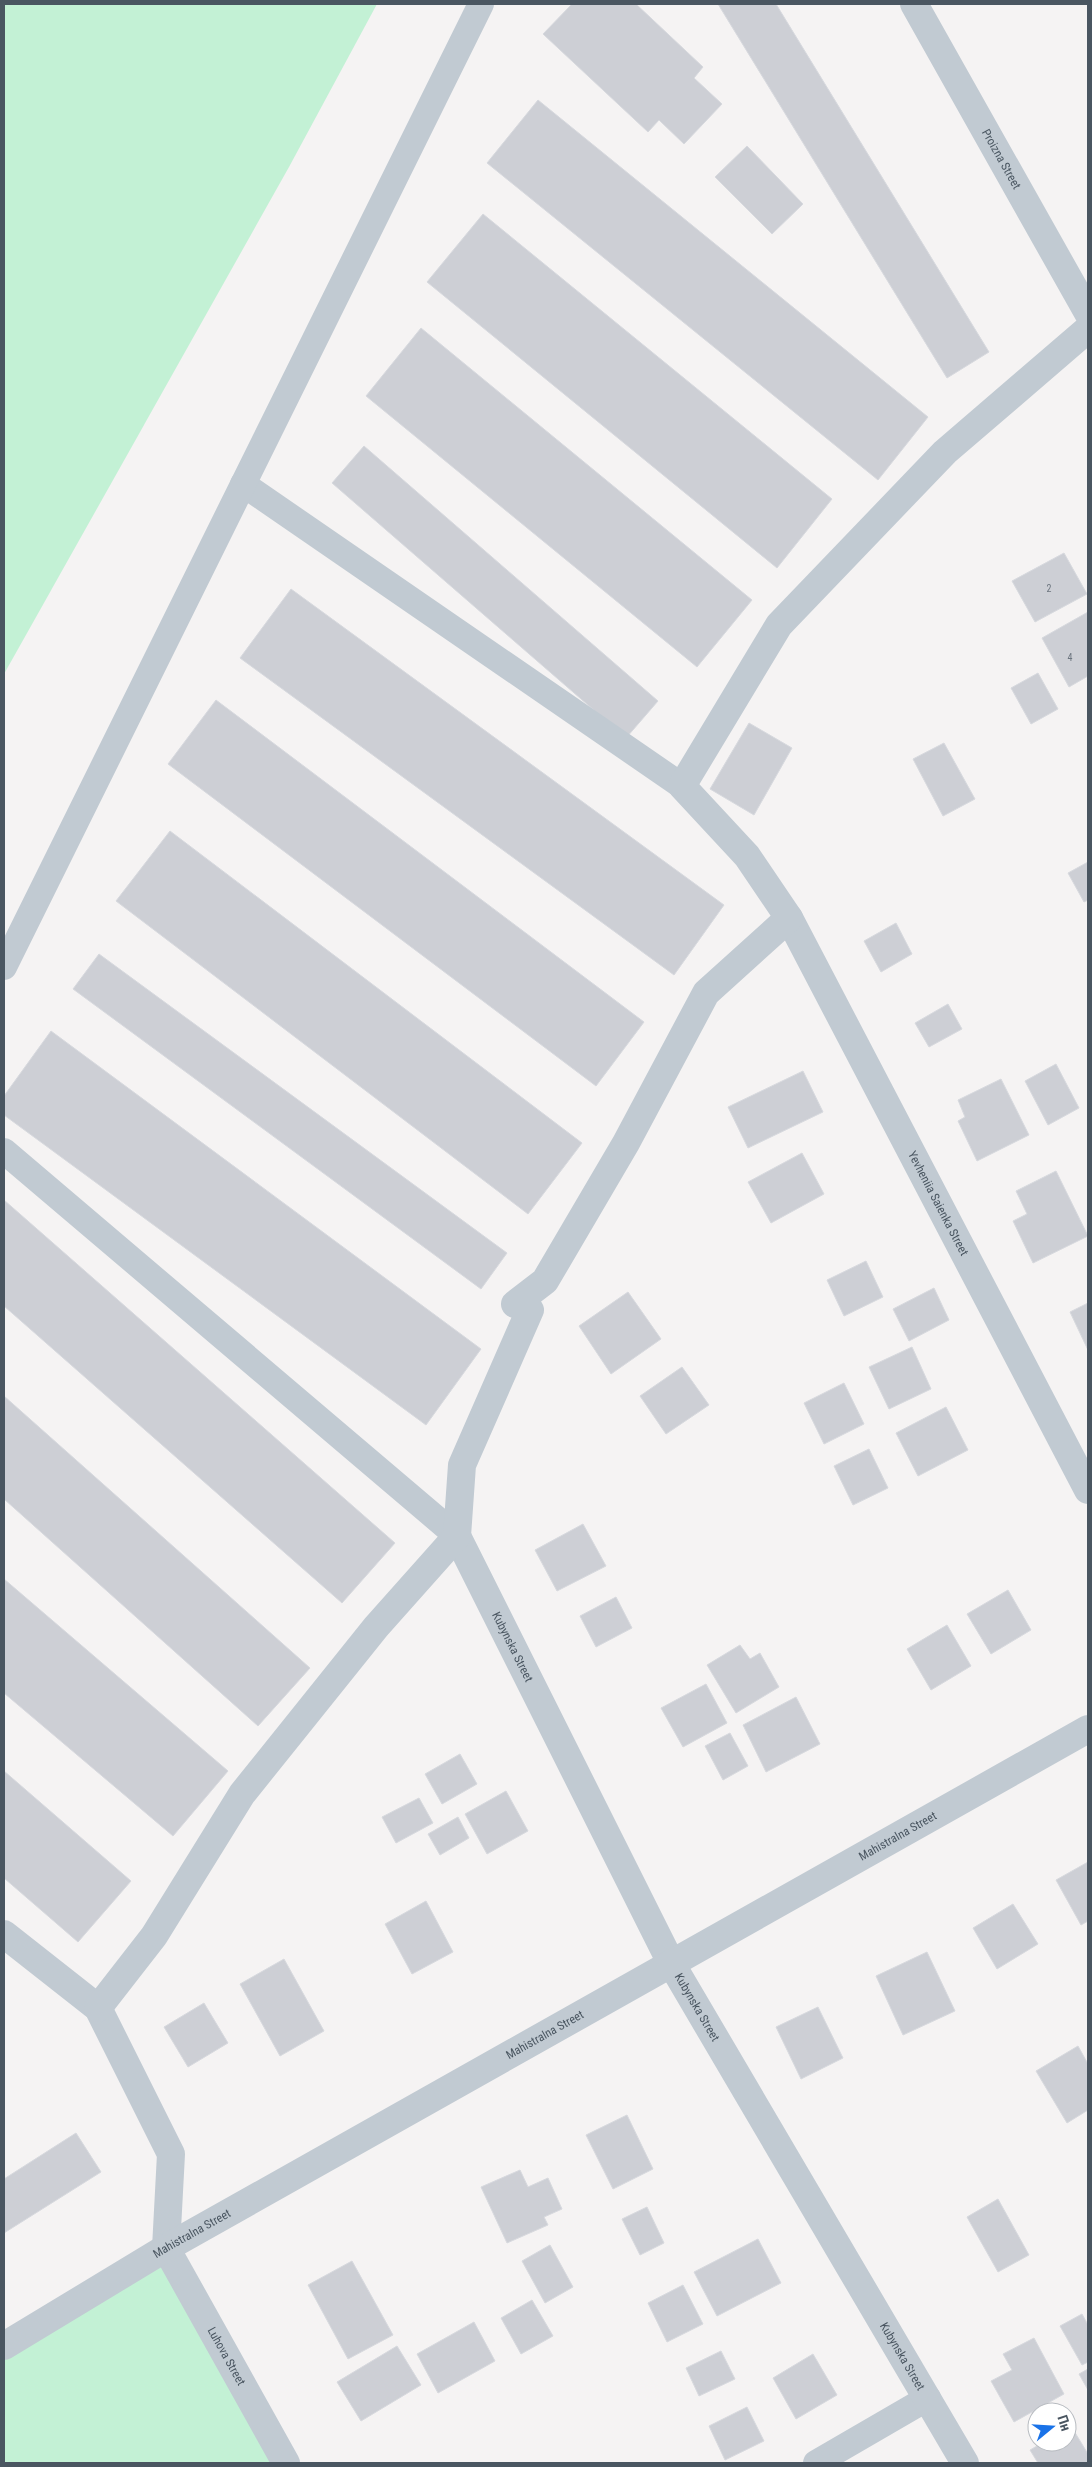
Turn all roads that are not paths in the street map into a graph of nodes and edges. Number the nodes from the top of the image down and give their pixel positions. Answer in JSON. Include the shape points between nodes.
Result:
{"nodes":[{"id":1,"x":481,"y":4,"type":"edge"},
{"id":2,"x":914,"y":4,"type":"edge"},
{"id":3,"x":1088,"y":313,"type":"edge"},
{"id":4,"x":1088,"y":329,"type":"edge"},
{"id":5,"x":243,"y":484,"type":"junction"},
{"id":6,"x":682,"y":786,"type":"junction"},
{"id":7,"x":789,"y":918,"type":"junction"},
{"id":8,"x":4,"y":967,"type":"edge"},
{"id":9,"x":4,"y":1151,"type":"edge"},
{"id":10,"x":1088,"y":1490,"type":"edge"},
{"id":11,"x":457,"y":1536,"type":"junction"},
{"id":12,"x":1088,"y":1729,"type":"edge"},
{"id":13,"x":4,"y":1934,"type":"edge"},
{"id":14,"x":671,"y":1963,"type":"junction"},
{"id":15,"x":98,"y":2008,"type":"junction"},
{"id":16,"x":166,"y":2248,"type":"junction"},
{"id":17,"x":4,"y":2346,"type":"edge"},
{"id":18,"x":928,"y":2398,"type":"junction"},
{"id":19,"x":286,"y":2463,"type":"edge"},
{"id":20,"x":816,"y":2463,"type":"edge"},
{"id":21,"x":965,"y":2463,"type":"edge"}],
"edges":[{"from":1,"to":5,"type":"lane"},
{"from":2,"to":3,"type":"street","name":"Proizna Street"},
{"from":4,"to":6,"type":"street","via":[[945,452],[779,625]]},
{"from":5,"to":6,"type":"lane"},
{"from":5,"to":8,"type":"lane"},
{"from":6,"to":7,"type":"street","name":"Yevheniia Saienka Street","via":[[747,856]]},
{"from":7,"to":10,"type":"street","name":"Yevheniia Saienka Street"},
{"from":7,"to":11,"type":"street","via":[[706,993],[626,1143],[545,1281],[515,1304],[530,1310],[462,1465]]},
{"from":9,"to":11,"type":"lane"},
{"from":11,"to":14,"type":"street","name":"Kubynska Street"},
{"from":11,"to":15,"type":"street","via":[[376,1627],[242,1794],[154,1936]]},
{"from":12,"to":14,"type":"street","name":"Mahistralna Street"},
{"from":13,"to":15,"type":"street"},
{"from":14,"to":16,"type":"street","name":"Mahistralna Street"},
{"from":14,"to":18,"type":"street","name":"Kubynska Street"},
{"from":15,"to":16,"type":"street","via":[[171,2154]]},
{"from":16,"to":17,"type":"street","name":"Mahistralna Street"},
{"from":16,"to":19,"type":"street","name":"Luhova Street"},
{"from":18,"to":20,"type":"lane"},
{"from":18,"to":21,"type":"street","name":"Kubynska Street"}]}
